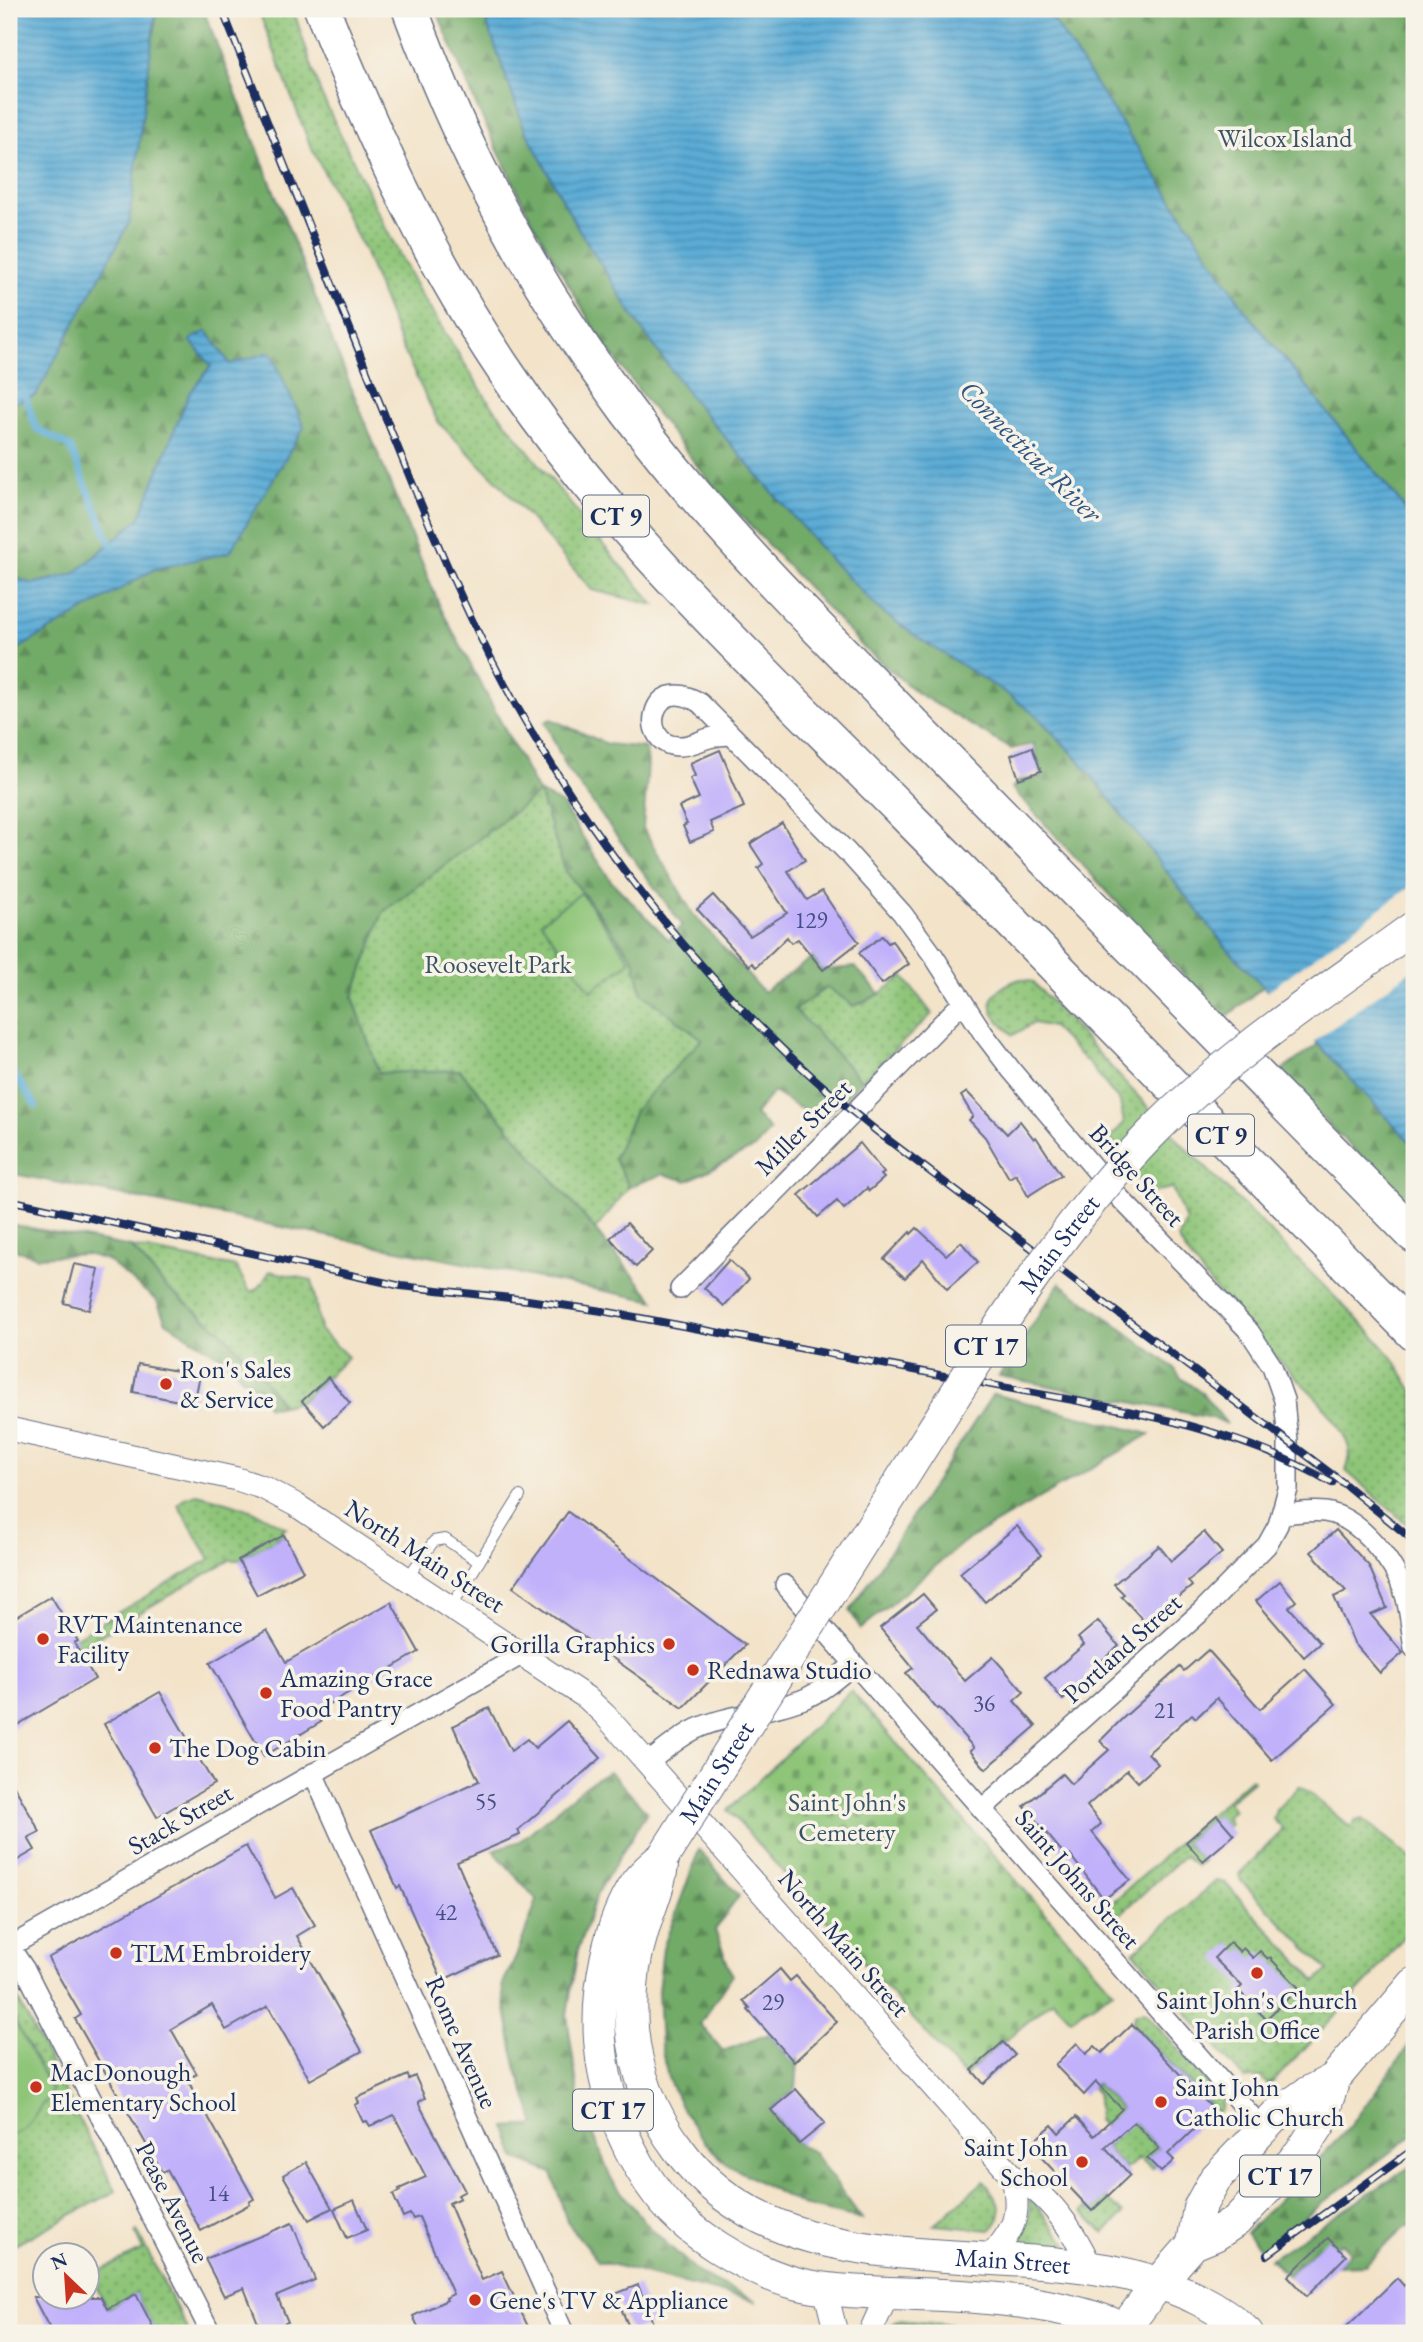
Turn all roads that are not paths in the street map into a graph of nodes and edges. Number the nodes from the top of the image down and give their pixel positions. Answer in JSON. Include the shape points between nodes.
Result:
{"nodes":[{"id":1,"x":322,"y":9,"type":"edge"},
{"id":2,"x":410,"y":9,"type":"edge"},
{"id":3,"x":731,"y":735,"type":"dead end"},
{"id":4,"x":1414,"y":927,"type":"edge"},
{"id":5,"x":963,"y":1002,"type":"junction"},
{"id":6,"x":1414,"y":1235,"type":"edge"},
{"id":7,"x":680,"y":1289,"type":"dead end"},
{"id":8,"x":1414,"y":1333,"type":"edge"},
{"id":9,"x":9,"y":1429,"type":"edge"},
{"id":10,"x":520,"y":1496,"type":"dead end"},
{"id":11,"x":1282,"y":1514,"type":"junction"},
{"id":12,"x":479,"y":1562,"type":"junction"},
{"id":13,"x":407,"y":1578,"type":"junction"},
{"id":14,"x":785,"y":1585,"type":"dead end"},
{"id":15,"x":451,"y":1606,"type":"junction"},
{"id":16,"x":1414,"y":1648,"type":"edge"},
{"id":17,"x":523,"y":1654,"type":"junction"},
{"id":18,"x":854,"y":1664,"type":"junction"},
{"id":19,"x":648,"y":1763,"type":"junction"},
{"id":20,"x":313,"y":1773,"type":"junction"},
{"id":21,"x":982,"y":1809,"type":"junction"},
{"id":22,"x":663,"y":1857,"type":"junction"},
{"id":23,"x":9,"y":1947,"type":"edge"},
{"id":24,"x":1414,"y":1984,"type":"edge"},
{"id":25,"x":1334,"y":2079,"type":"junction"},
{"id":26,"x":1262,"y":2128,"type":"junction"},
{"id":27,"x":1013,"y":2177,"type":"junction"},
{"id":28,"x":1193,"y":2244,"type":"junction"},
{"id":29,"x":989,"y":2258,"type":"junction"},
{"id":30,"x":1090,"y":2266,"type":"junction"},
{"id":31,"x":1159,"y":2283,"type":"junction"},
{"id":32,"x":825,"y":2289,"type":"junction"},
{"id":33,"x":888,"y":2293,"type":"junction"},
{"id":34,"x":1129,"y":2331,"type":"edge"},
{"id":35,"x":211,"y":2333,"type":"edge"},
{"id":36,"x":564,"y":2333,"type":"edge"},
{"id":37,"x":836,"y":2333,"type":"edge"},
{"id":38,"x":870,"y":2333,"type":"edge"},
{"id":39,"x":1247,"y":2333,"type":"edge"}],
"edges":[{"from":1,"to":8,"type":"highway","number":"CT 9","via":[[377,141],[447,279],[514,386],[597,494],[721,629]]},
{"from":2,"to":6,"type":"highway","number":"CT 9","via":[[463,135],[517,240],[598,370],[657,449],[818,628]]},
{"from":3,"to":5,"type":"street","name":"Bridge Street","via":[[884,893],[922,939]]},
{"from":4,"to":22,"type":"highway","name":"Main Street","number":"CT 17","bridge":true,"via":[[1194,1091],[1069,1229],[993,1335]]},
{"from":5,"to":7,"type":"street","name":"Miller Street"},
{"from":5,"to":11,"type":"street","name":"Bridge Street","via":[[1012,1071],[1107,1184],[1261,1348],[1279,1382],[1286,1417],[1289,1474]]},
{"from":9,"to":13,"type":"street","name":"North Main Street","via":[[264,1488],[296,1504]]},
{"from":10,"to":12,"type":"lane"},
{"from":11,"to":16,"type":"street","via":[[1327,1512],[1357,1527],[1395,1572],[1409,1611]]},
{"from":11,"to":21,"type":"street","name":"Portland Street","via":[[1267,1545],[1216,1598]]},
{"from":12,"to":13,"type":"lane","via":[[445,1539],[434,1541]]},
{"from":12,"to":15,"type":"lane"},
{"from":13,"to":15,"type":"street","name":"North Main Street"},
{"from":14,"to":18,"type":"street","name":"Saint Johns Street"},
{"from":15,"to":17,"type":"street","name":"North Main Street"},
{"from":17,"to":19,"type":"street","name":"North Main Street","via":[[587,1698]]},
{"from":17,"to":20,"type":"street","name":"Stack Street"},
{"from":18,"to":19,"type":"street","via":[[826,1688],[695,1730]]},
{"from":18,"to":21,"type":"street","name":"Saint Johns Street"},
{"from":19,"to":27,"type":"street","name":"North Main Street"},
{"from":20,"to":23,"type":"street","name":"Stack Street"},
{"from":20,"to":36,"type":"street","name":"Rome Avenue"},
{"from":21,"to":26,"type":"street","name":"Saint Johns Street"},
{"from":22,"to":29,"type":"highway","name":"Main Street","number":"CT 17","via":[[637,1951],[632,2018],[646,2090],[683,2155],[737,2203],[804,2235],[881,2250]]},
{"from":22,"to":32,"type":"highway","name":"Main Street","number":"CT 17","via":[[642,1875],[629,1895],[603,1976],[602,2059],[619,2128],[650,2183],[687,2226],[758,2270]]},
{"from":23,"to":35,"type":"street","name":"Pease Avenue","via":[[26,1971]]},
{"from":24,"to":25,"type":"highway","number":"CT 17"},
{"from":25,"to":26,"type":"highway","number":"CT 17","via":[[1290,2104]]},
{"from":25,"to":28,"type":"highway","number":"CT 17","via":[[1320,2123],[1300,2154],[1236,2221]]},
{"from":26,"to":28,"type":"highway","number":"CT 17","via":[[1208,2188],[1196,2217]]},
{"from":27,"to":29,"type":"street","via":[[1015,2221]]},
{"from":27,"to":30,"type":"street","name":"North Main Street","via":[[1037,2193],[1063,2220]]},
{"from":28,"to":31,"type":"highway","number":"CT 17"},
{"from":29,"to":30,"type":"highway","name":"Main Street","number":"CT 17"},
{"from":30,"to":31,"type":"highway","name":"Main Street","number":"CT 17"},
{"from":31,"to":34,"type":"highway","number":"CT 17"},
{"from":31,"to":39,"type":"highway","name":"Main Street","via":[[1206,2303]]},
{"from":32,"to":33,"type":"highway","name":"Main Street","number":"CT 17"},
{"from":32,"to":37,"type":"street"},
{"from":33,"to":34,"type":"highway","name":"Main Street","number":"CT 17","via":[[1025,2303]]},
{"from":33,"to":38,"type":"street"}]}
